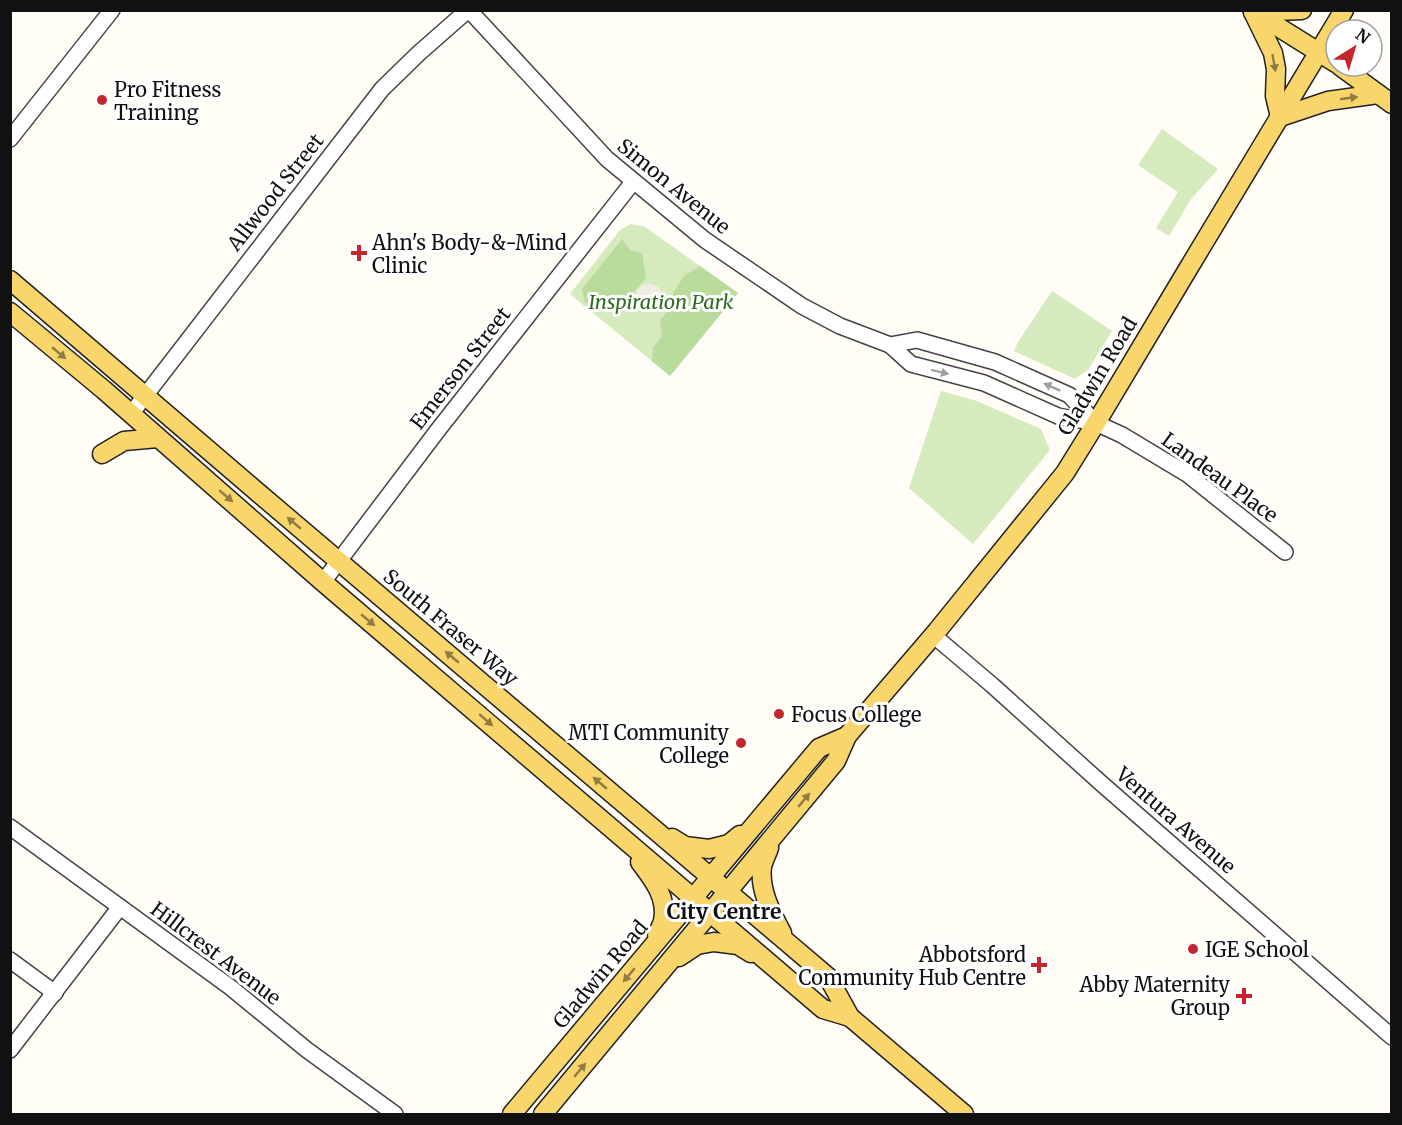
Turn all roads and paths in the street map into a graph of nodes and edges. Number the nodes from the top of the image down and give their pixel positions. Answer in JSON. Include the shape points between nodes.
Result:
{"nodes":[{"id":1,"x":112,"y":10,"type":"edge"},
{"id":2,"x":469,"y":10,"type":"edge"},
{"id":3,"x":1302,"y":10,"type":"edge"},
{"id":4,"x":1344,"y":10,"type":"edge"},
{"id":5,"x":1252,"y":11,"type":"edge"},
{"id":6,"x":1319,"y":52,"type":"junction"},
{"id":7,"x":1324,"y":55,"type":"edge"},
{"id":8,"x":1356,"y":78,"type":"edge"},
{"id":9,"x":1385,"y":99,"type":"edge"},
{"id":10,"x":1280,"y":117,"type":"junction"},
{"id":11,"x":10,"y":139,"type":"edge"},
{"id":12,"x":633,"y":182,"type":"junction"},
{"id":13,"x":10,"y":280,"type":"edge"},
{"id":14,"x":10,"y":312,"type":"edge"},
{"id":15,"x":890,"y":345,"type":"junction"},
{"id":16,"x":145,"y":395,"type":"junction"},
{"id":17,"x":131,"y":414,"type":"junction"},
{"id":18,"x":1096,"y":423,"type":"junction"},
{"id":19,"x":158,"y":438,"type":"junction"},
{"id":20,"x":1285,"y":552,"type":"dead end"},
{"id":21,"x":339,"y":561,"type":"junction"},
{"id":22,"x":324,"y":582,"type":"junction"},
{"id":23,"x":933,"y":635,"type":"junction"},
{"id":24,"x":847,"y":736,"type":"junction"},
{"id":25,"x":760,"y":818,"type":"junction"},
{"id":26,"x":645,"y":821,"type":"junction"},
{"id":27,"x":10,"y":827,"type":"edge"},
{"id":28,"x":619,"y":835,"type":"junction"},
{"id":29,"x":772,"y":838,"type":"junction"},
{"id":30,"x":710,"y":877,"type":"junction"},
{"id":31,"x":728,"y":892,"type":"junction"},
{"id":32,"x":693,"y":898,"type":"junction"},
{"id":33,"x":120,"y":907,"type":"junction"},
{"id":34,"x":711,"y":913,"type":"junction"},
{"id":35,"x":787,"y":942,"type":"junction"},
{"id":36,"x":653,"y":946,"type":"junction"},
{"id":37,"x":10,"y":960,"type":"edge"},
{"id":38,"x":669,"y":963,"type":"junction"},
{"id":39,"x":771,"y":964,"type":"junction"},
{"id":40,"x":55,"y":993,"type":"junction"},
{"id":41,"x":850,"y":1017,"type":"junction"},
{"id":42,"x":1392,"y":1037,"type":"edge"},
{"id":43,"x":10,"y":1050,"type":"edge"},
{"id":44,"x":395,"y":1114,"type":"edge"},
{"id":45,"x":512,"y":1114,"type":"edge"},
{"id":46,"x":543,"y":1114,"type":"edge"},
{"id":47,"x":964,"y":1114,"type":"edge"}],
"edges":[{"from":1,"to":11,"type":"street"},
{"from":2,"to":12,"type":"street","name":"Simon Avenue","via":[[586,139]]},
{"from":2,"to":16,"type":"street","name":"Allwood Street","via":[[382,89]]},
{"from":3,"to":5,"type":"main road"},
{"from":4,"to":6,"type":"main road","name":"Gladwin Road"},
{"from":5,"to":6,"type":"main road"},
{"from":5,"to":10,"type":"main road","one_way":true,"via":[[1273,53]]},
{"from":6,"to":7,"type":"main road"},
{"from":6,"to":10,"type":"main road","name":"Gladwin Road"},
{"from":8,"to":9,"type":"main road"},
{"from":10,"to":9,"type":"main road","one_way":true,"via":[[1328,101]]},
{"from":10,"to":18,"type":"main road","name":"Gladwin Road"},
{"from":12,"to":15,"type":"street","name":"Simon Avenue","via":[[705,240],[802,306]]},
{"from":12,"to":21,"type":"street","name":"Emerson Street"},
{"from":13,"to":16,"type":"main road","name":"South Fraser Way"},
{"from":14,"to":17,"type":"main road","name":"South Fraser Way","one_way":true},
{"from":15,"to":18,"type":"street","name":"Simon Avenue","one_way":true,"via":[[911,364],[984,383],[1058,416]]},
{"from":18,"to":15,"type":"street","name":"Simon Avenue","one_way":true,"via":[[1069,395],[995,362],[917,340]]},
{"from":16,"to":17,"type":"street","name":"Allwood Street"},
{"from":21,"to":16,"type":"main road","name":"South Fraser Way","one_way":true},
{"from":17,"to":19,"type":"main road","name":"South Fraser Way"},
{"from":17,"to":19,"type":"main road","via":[[102,454],[124,441]]},
{"from":18,"to":20,"type":"street","name":"Landeau Place","via":[[1187,474]]},
{"from":18,"to":23,"type":"main road","name":"Gladwin Road","via":[[1065,472]]},
{"from":19,"to":22,"type":"main road","name":"South Fraser Way","one_way":true},
{"from":21,"to":22,"type":"street","name":"Emerson Street"},
{"from":26,"to":21,"type":"main road","name":"South Fraser Way","one_way":true},
{"from":22,"to":28,"type":"main road","name":"South Fraser Way","one_way":true},
{"from":23,"to":24,"type":"main road","name":"Gladwin Road"},
{"from":23,"to":42,"type":"street","name":"Ventura Avenue"},
{"from":24,"to":25,"type":"main road","name":"Gladwin Road","via":[[819,748]]},
{"from":29,"to":24,"type":"main road","name":"Gladwin Road","one_way":true,"via":[[836,761]]},
{"from":25,"to":26,"type":"main road","via":[[729,844],[709,849],[685,846]]},
{"from":25,"to":30,"type":"main road","name":"Gladwin Road"},
{"from":26,"to":30,"type":"main road","name":"South Fraser Way"},
{"from":27,"to":33,"type":"street","name":"Hillcrest Avenue"},
{"from":28,"to":32,"type":"main road","name":"South Fraser Way"},
{"from":28,"to":36,"type":"main road","via":[[657,884],[663,902],[663,920]]},
{"from":29,"to":31,"type":"main road","name":"Gladwin Road"},
{"from":29,"to":35,"type":"main road","via":[[762,867],[763,888]]},
{"from":30,"to":31,"type":"main road","name":"South Fraser Way"},
{"from":30,"to":32,"type":"main road","name":"Gladwin Road"},
{"from":31,"to":34,"type":"main road","name":"Gladwin Road"},
{"from":31,"to":35,"type":"main road","name":"South Fraser Way"},
{"from":32,"to":34,"type":"main road","name":"South Fraser Way"},
{"from":32,"to":36,"type":"main road","name":"Gladwin Road"},
{"from":33,"to":40,"type":"street"},
{"from":33,"to":44,"type":"street","name":"Hillcrest Avenue"},
{"from":34,"to":38,"type":"main road","name":"Gladwin Road"},
{"from":34,"to":39,"type":"main road","name":"South Fraser Way"},
{"from":35,"to":41,"type":"main road","name":"South Fraser Way","via":[[828,977]]},
{"from":36,"to":45,"type":"main road","name":"Gladwin Road","one_way":true},
{"from":37,"to":40,"type":"street"},
{"from":38,"to":39,"type":"main road","via":[[696,945],[714,942],[738,945]]},
{"from":46,"to":38,"type":"main road","name":"Gladwin Road","one_way":true},
{"from":39,"to":41,"type":"main road","name":"South Fraser Way","via":[[823,1009]]},
{"from":40,"to":43,"type":"street"},
{"from":41,"to":47,"type":"main road","name":"South Fraser Way"}]}
